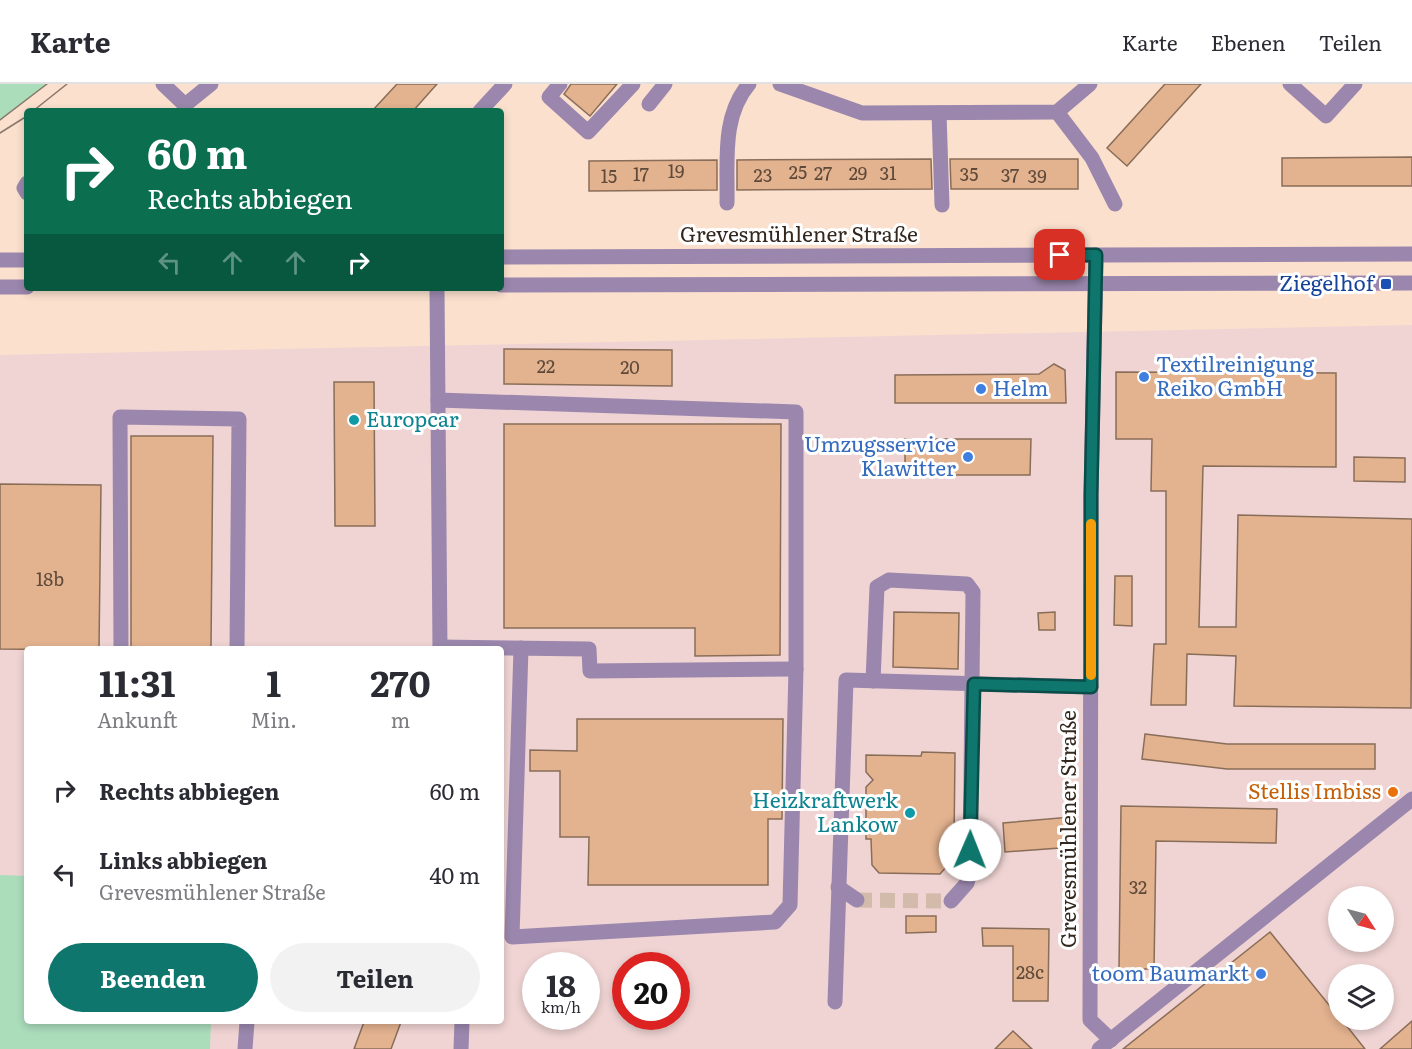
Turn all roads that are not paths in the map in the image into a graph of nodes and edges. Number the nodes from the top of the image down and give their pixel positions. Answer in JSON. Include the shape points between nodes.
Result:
{"nodes":[{"id":1,"x":163,"y":84,"type":"edge"},
{"id":2,"x":211,"y":84,"type":"edge"},
{"id":3,"x":505,"y":84,"type":"edge"},
{"id":4,"x":560,"y":84,"type":"edge"},
{"id":5,"x":633,"y":84,"type":"edge"},
{"id":6,"x":665,"y":84,"type":"edge"},
{"id":7,"x":749,"y":84,"type":"edge"},
{"id":8,"x":780,"y":84,"type":"edge"},
{"id":9,"x":1090,"y":84,"type":"edge"},
{"id":10,"x":1290,"y":84,"type":"edge"},
{"id":11,"x":1354,"y":84,"type":"edge"},
{"id":12,"x":649,"y":104,"type":"dead end"},
{"id":13,"x":483,"y":108,"type":"edge"},
{"id":14,"x":1057,"y":112,"type":"junction"},
{"id":15,"x":939,"y":113,"type":"junction"},
{"id":16,"x":727,"y":203,"type":"dead end"},
{"id":17,"x":1115,"y":204,"type":"dead end"},
{"id":18,"x":942,"y":205,"type":"dead end"},
{"id":19,"x":1412,"y":254,"type":"edge"},
{"id":20,"x":1096,"y":255,"type":"junction"},
{"id":21,"x":504,"y":257,"type":"edge"},
{"id":22,"x":0,"y":260,"type":"edge"},
{"id":23,"x":24,"y":260,"type":"edge"},
{"id":24,"x":1095,"y":284,"type":"junction"},
{"id":25,"x":1412,"y":284,"type":"edge"},
{"id":26,"x":504,"y":285,"type":"edge"},
{"id":27,"x":0,"y":287,"type":"edge"},
{"id":28,"x":24,"y":287,"type":"edge"},
{"id":29,"x":437,"y":291,"type":"edge"},
{"id":30,"x":438,"y":400,"type":"junction"},
{"id":31,"x":121,"y":646,"type":"edge"},
{"id":32,"x":237,"y":646,"type":"edge"},
{"id":33,"x":440,"y":646,"type":"edge"},
{"id":34,"x":504,"y":648,"type":"edge"},
{"id":35,"x":521,"y":648,"type":"junction"},
{"id":36,"x":796,"y":669,"type":"junction"},
{"id":37,"x":873,"y":681,"type":"junction"},
{"id":38,"x":974,"y":684,"type":"junction"},
{"id":39,"x":1091,"y":687,"type":"junction"},
{"id":40,"x":1412,"y":799,"type":"edge"},
{"id":41,"x":838,"y":887,"type":"junction"},
{"id":42,"x":857,"y":900,"type":"tunnel mouth"},
{"id":43,"x":951,"y":901,"type":"dead end"},
{"id":44,"x":836,"y":1002,"type":"dead end"},
{"id":45,"x":248,"y":1024,"type":"edge"},
{"id":46,"x":462,"y":1024,"type":"edge"},
{"id":47,"x":1105,"y":1044,"type":"edge"},
{"id":48,"x":245,"y":1049,"type":"edge"},
{"id":49,"x":461,"y":1049,"type":"edge"}],
"edges":[{"from":1,"to":2,"type":"street","via":[[185,105]]},
{"from":3,"to":13,"type":"street"},
{"from":4,"to":5,"type":"street","via":[[549,97],[588,132]]},
{"from":6,"to":12,"type":"street"},
{"from":7,"to":16,"type":"street","via":[[739,96],[729,122]]},
{"from":8,"to":15,"type":"street","via":[[862,113]]},
{"from":9,"to":14,"type":"street"},
{"from":10,"to":11,"type":"street","via":[[1326,116]]},
{"from":14,"to":15,"type":"street"},
{"from":14,"to":17,"type":"street","via":[[1092,158]]},
{"from":15,"to":18,"type":"street"},
{"from":19,"to":20,"type":"street","name":"Grevesmühlener Straße"},
{"from":20,"to":21,"type":"street","name":"Grevesmühlener Straße"},
{"from":20,"to":24,"type":"street","name":"Grevesmühlener Straße"},
{"from":22,"to":23,"type":"street"},
{"from":24,"to":25,"type":"street"},
{"from":24,"to":26,"type":"street"},
{"from":24,"to":39,"type":"street","name":"Grevesmühlener Straße"},
{"from":27,"to":28,"type":"street"},
{"from":29,"to":30,"type":"street"},
{"from":30,"to":33,"type":"street"},
{"from":30,"to":36,"type":"street","via":[[796,412]]},
{"from":31,"to":32,"type":"street","via":[[120,417],[239,419]]},
{"from":34,"to":35,"type":"street"},
{"from":35,"to":36,"type":"street","via":[[589,649],[590,671]]},
{"from":35,"to":36,"type":"street","via":[[512,937],[775,922],[790,906]]},
{"from":37,"to":38,"type":"street"},
{"from":37,"to":38,"type":"street","via":[[877,587],[889,580],[967,584],[973,592]]},
{"from":37,"to":41,"type":"street","via":[[846,680]]},
{"from":38,"to":39,"type":"street"},
{"from":38,"to":43,"type":"street","via":[[970,873],[967,883]]},
{"from":39,"to":47,"type":"street","name":"Grevesmühlener Straße","via":[[1090,1020]]},
{"from":40,"to":47,"type":"street"},
{"from":41,"to":42,"type":"street"},
{"from":41,"to":44,"type":"street"},
{"from":45,"to":48,"type":"street"},
{"from":46,"to":49,"type":"street"}]}
